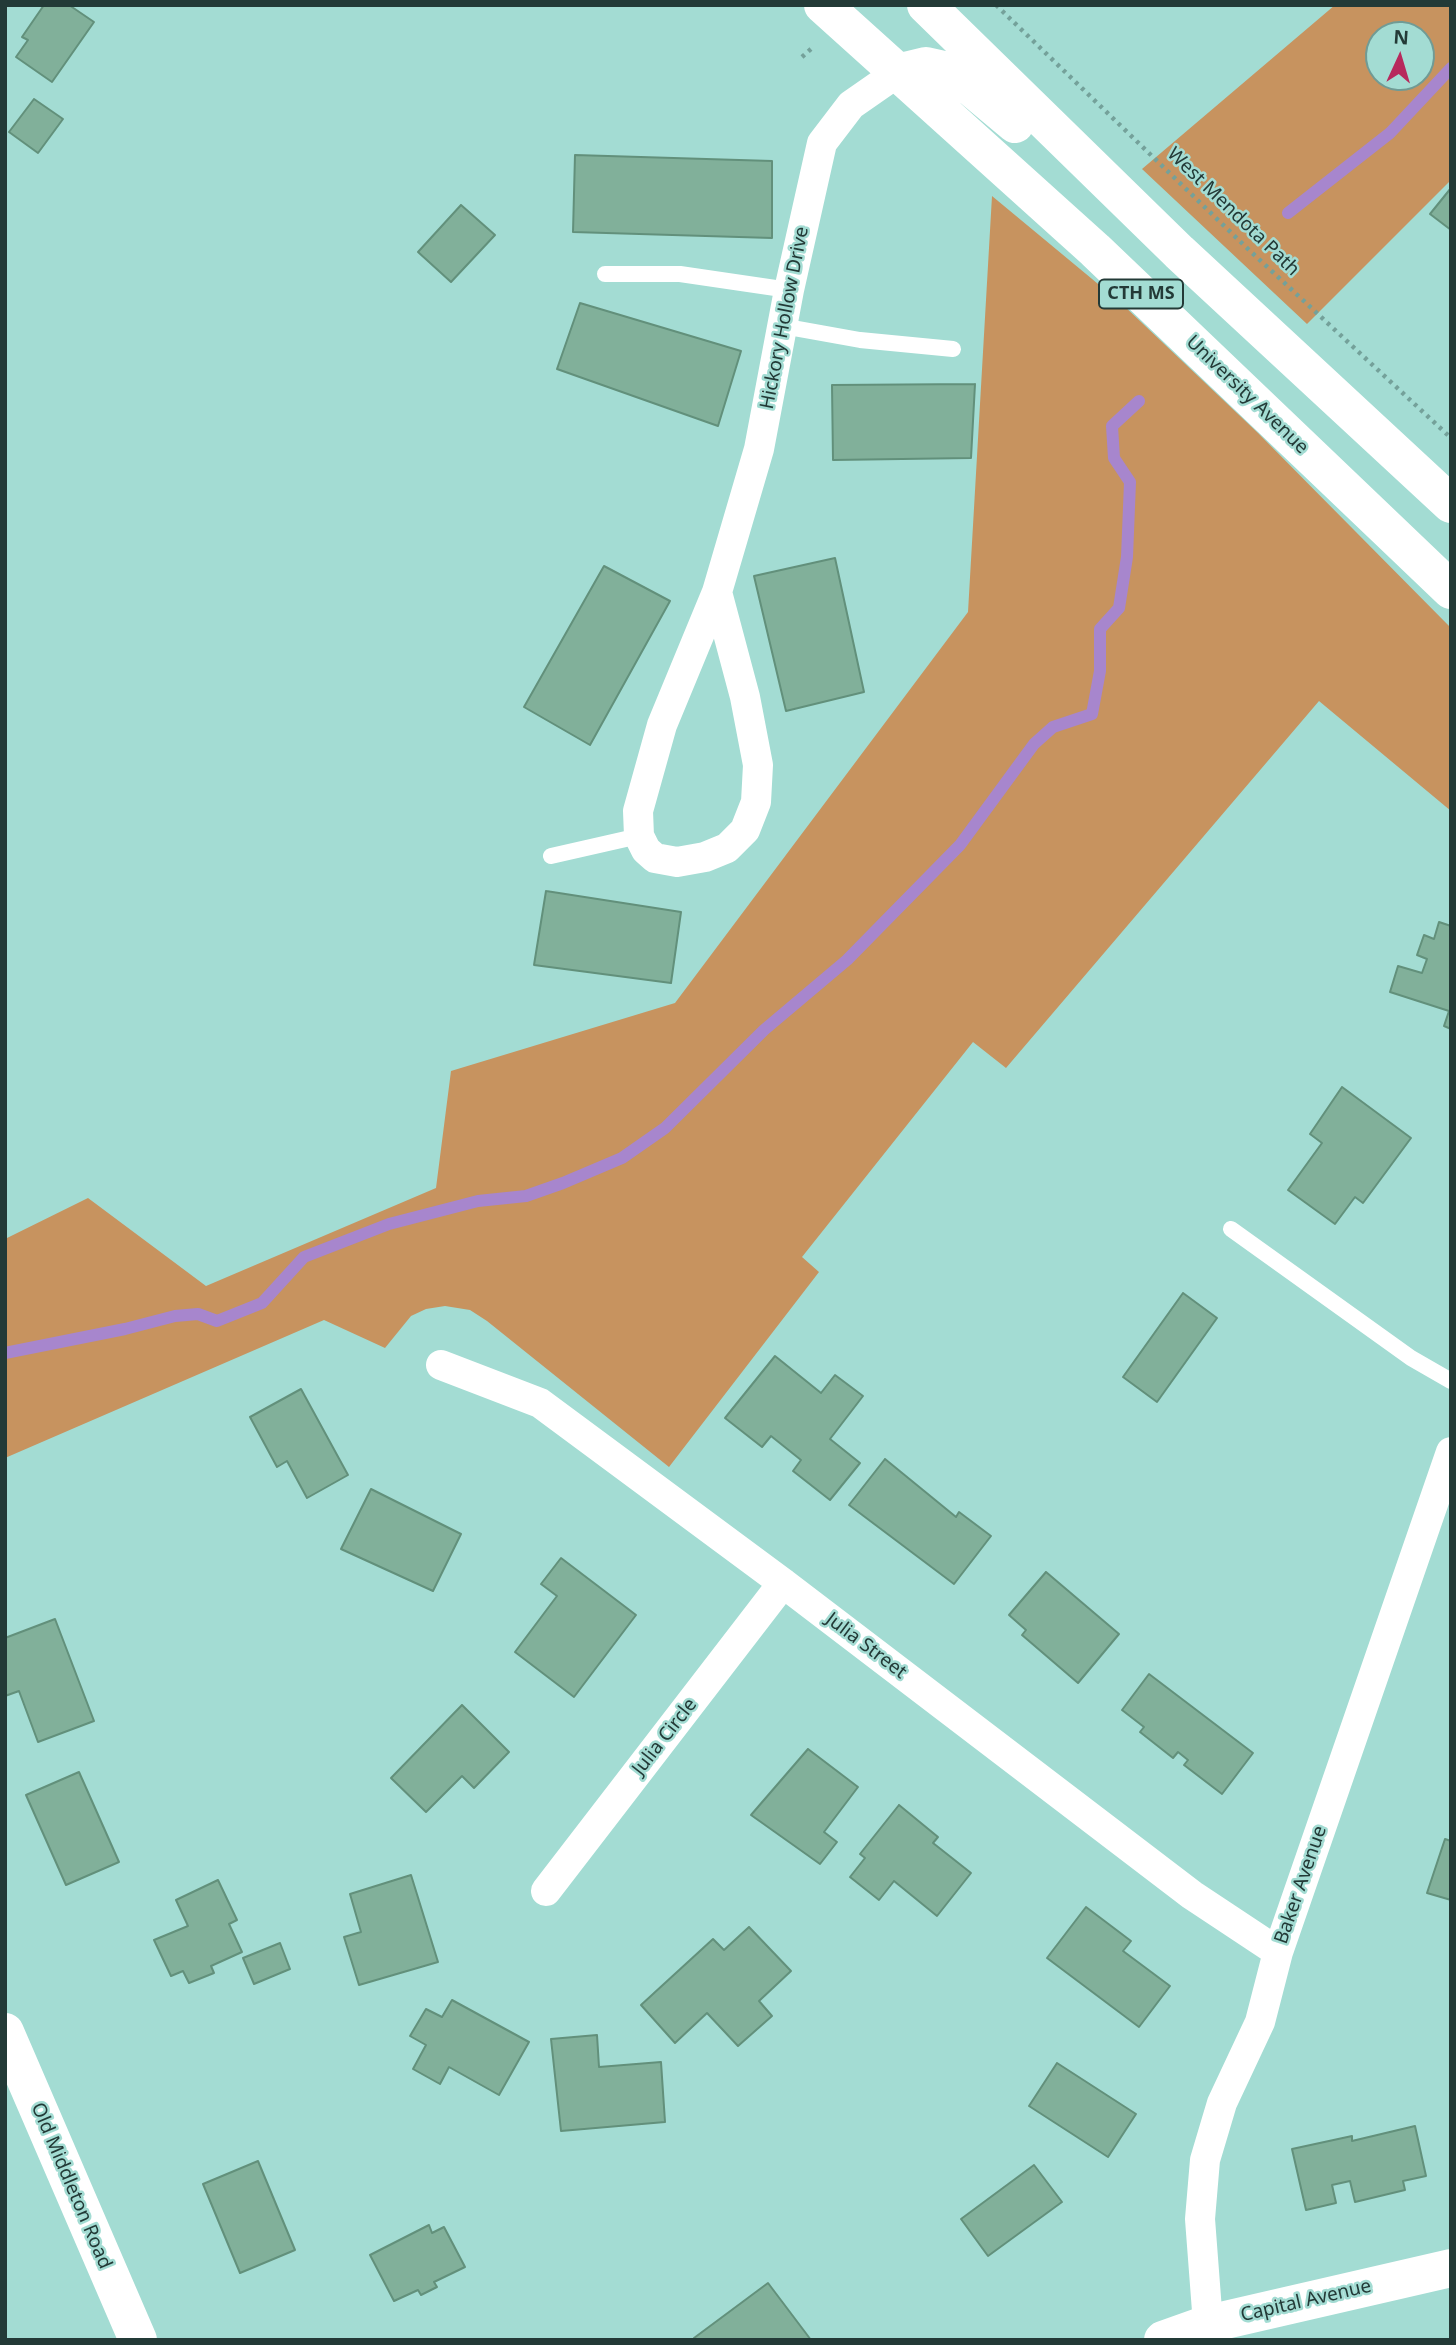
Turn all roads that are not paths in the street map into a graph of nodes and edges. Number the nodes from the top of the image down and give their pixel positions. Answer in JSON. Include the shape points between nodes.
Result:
{"nodes":[{"id":1,"x":823,"y":5,"type":"edge"},
{"id":2,"x":926,"y":5,"type":"edge"},
{"id":3,"x":897,"y":73,"type":"junction"},
{"id":4,"x":1179,"y":252,"type":"junction"},
{"id":5,"x":605,"y":274,"type":"dead end"},
{"id":6,"x":789,"y":290,"type":"junction"},
{"id":7,"x":782,"y":326,"type":"junction"},
{"id":8,"x":953,"y":349,"type":"dead end"},
{"id":9,"x":1451,"y":504,"type":"edge"},
{"id":10,"x":1451,"y":590,"type":"edge"},
{"id":11,"x":717,"y":592,"type":"junction"},
{"id":12,"x":639,"y":836,"type":"junction"},
{"id":13,"x":551,"y":856,"type":"dead end"},
{"id":14,"x":1231,"y":1229,"type":"dead end"},
{"id":15,"x":441,"y":1365,"type":"dead end"},
{"id":16,"x":1451,"y":1381,"type":"edge"},
{"id":17,"x":1451,"y":1452,"type":"edge"},
{"id":18,"x":783,"y":1583,"type":"junction"},
{"id":19,"x":546,"y":1891,"type":"dead end"},
{"id":20,"x":1278,"y":1952,"type":"junction"},
{"id":21,"x":5,"y":2032,"type":"edge"},
{"id":22,"x":1451,"y":2268,"type":"edge"},
{"id":23,"x":1208,"y":2324,"type":"junction"},
{"id":24,"x":138,"y":2340,"type":"edge"},
{"id":25,"x":1163,"y":2340,"type":"edge"}],
"edges":[{"from":1,"to":3,"type":"main road","name":"University Avenue","number":"CTH MS"},
{"from":2,"to":4,"type":"main road","number":"CTH MS"},
{"from":3,"to":4,"type":"main road","via":[[926,66],[944,70]]},
{"from":3,"to":6,"type":"street","name":"Hickory Hollow Drive","via":[[851,105],[822,143]]},
{"from":3,"to":10,"type":"main road","name":"University Avenue","number":"CTH MS","via":[[1095,250]]},
{"from":4,"to":9,"type":"main road","number":"CTH MS"},
{"from":5,"to":6,"type":"lane","via":[[680,274]]},
{"from":6,"to":7,"type":"street","name":"Hickory Hollow Drive"},
{"from":7,"to":8,"type":"lane"},
{"from":7,"to":11,"type":"street","name":"Hickory Hollow Drive","via":[[759,449]]},
{"from":11,"to":12,"type":"street","name":"Hickory Hollow Drive","via":[[662,725],[638,811]]},
{"from":11,"to":12,"type":"street","via":[[745,697],[755,751],[756,802],[745,830],[727,848],[705,857],[677,862],[655,858]]},
{"from":12,"to":13,"type":"lane"},
{"from":14,"to":16,"type":"lane","via":[[1411,1358]]},
{"from":15,"to":18,"type":"street","name":"Julia Street","via":[[540,1403]]},
{"from":17,"to":20,"type":"street","name":"Baker Avenue"},
{"from":18,"to":19,"type":"street","name":"Julia Circle"},
{"from":18,"to":20,"type":"street","name":"Julia Street","via":[[1192,1895]]},
{"from":20,"to":23,"type":"street","name":"Baker Avenue","via":[[1260,2022],[1222,2103],[1205,2160],[1200,2220]]},
{"from":21,"to":24,"type":"main road","name":"Old Middleton Road"},
{"from":22,"to":23,"type":"main road","name":"Capital Avenue"},
{"from":23,"to":25,"type":"main road","name":"Capital Avenue"}]}
